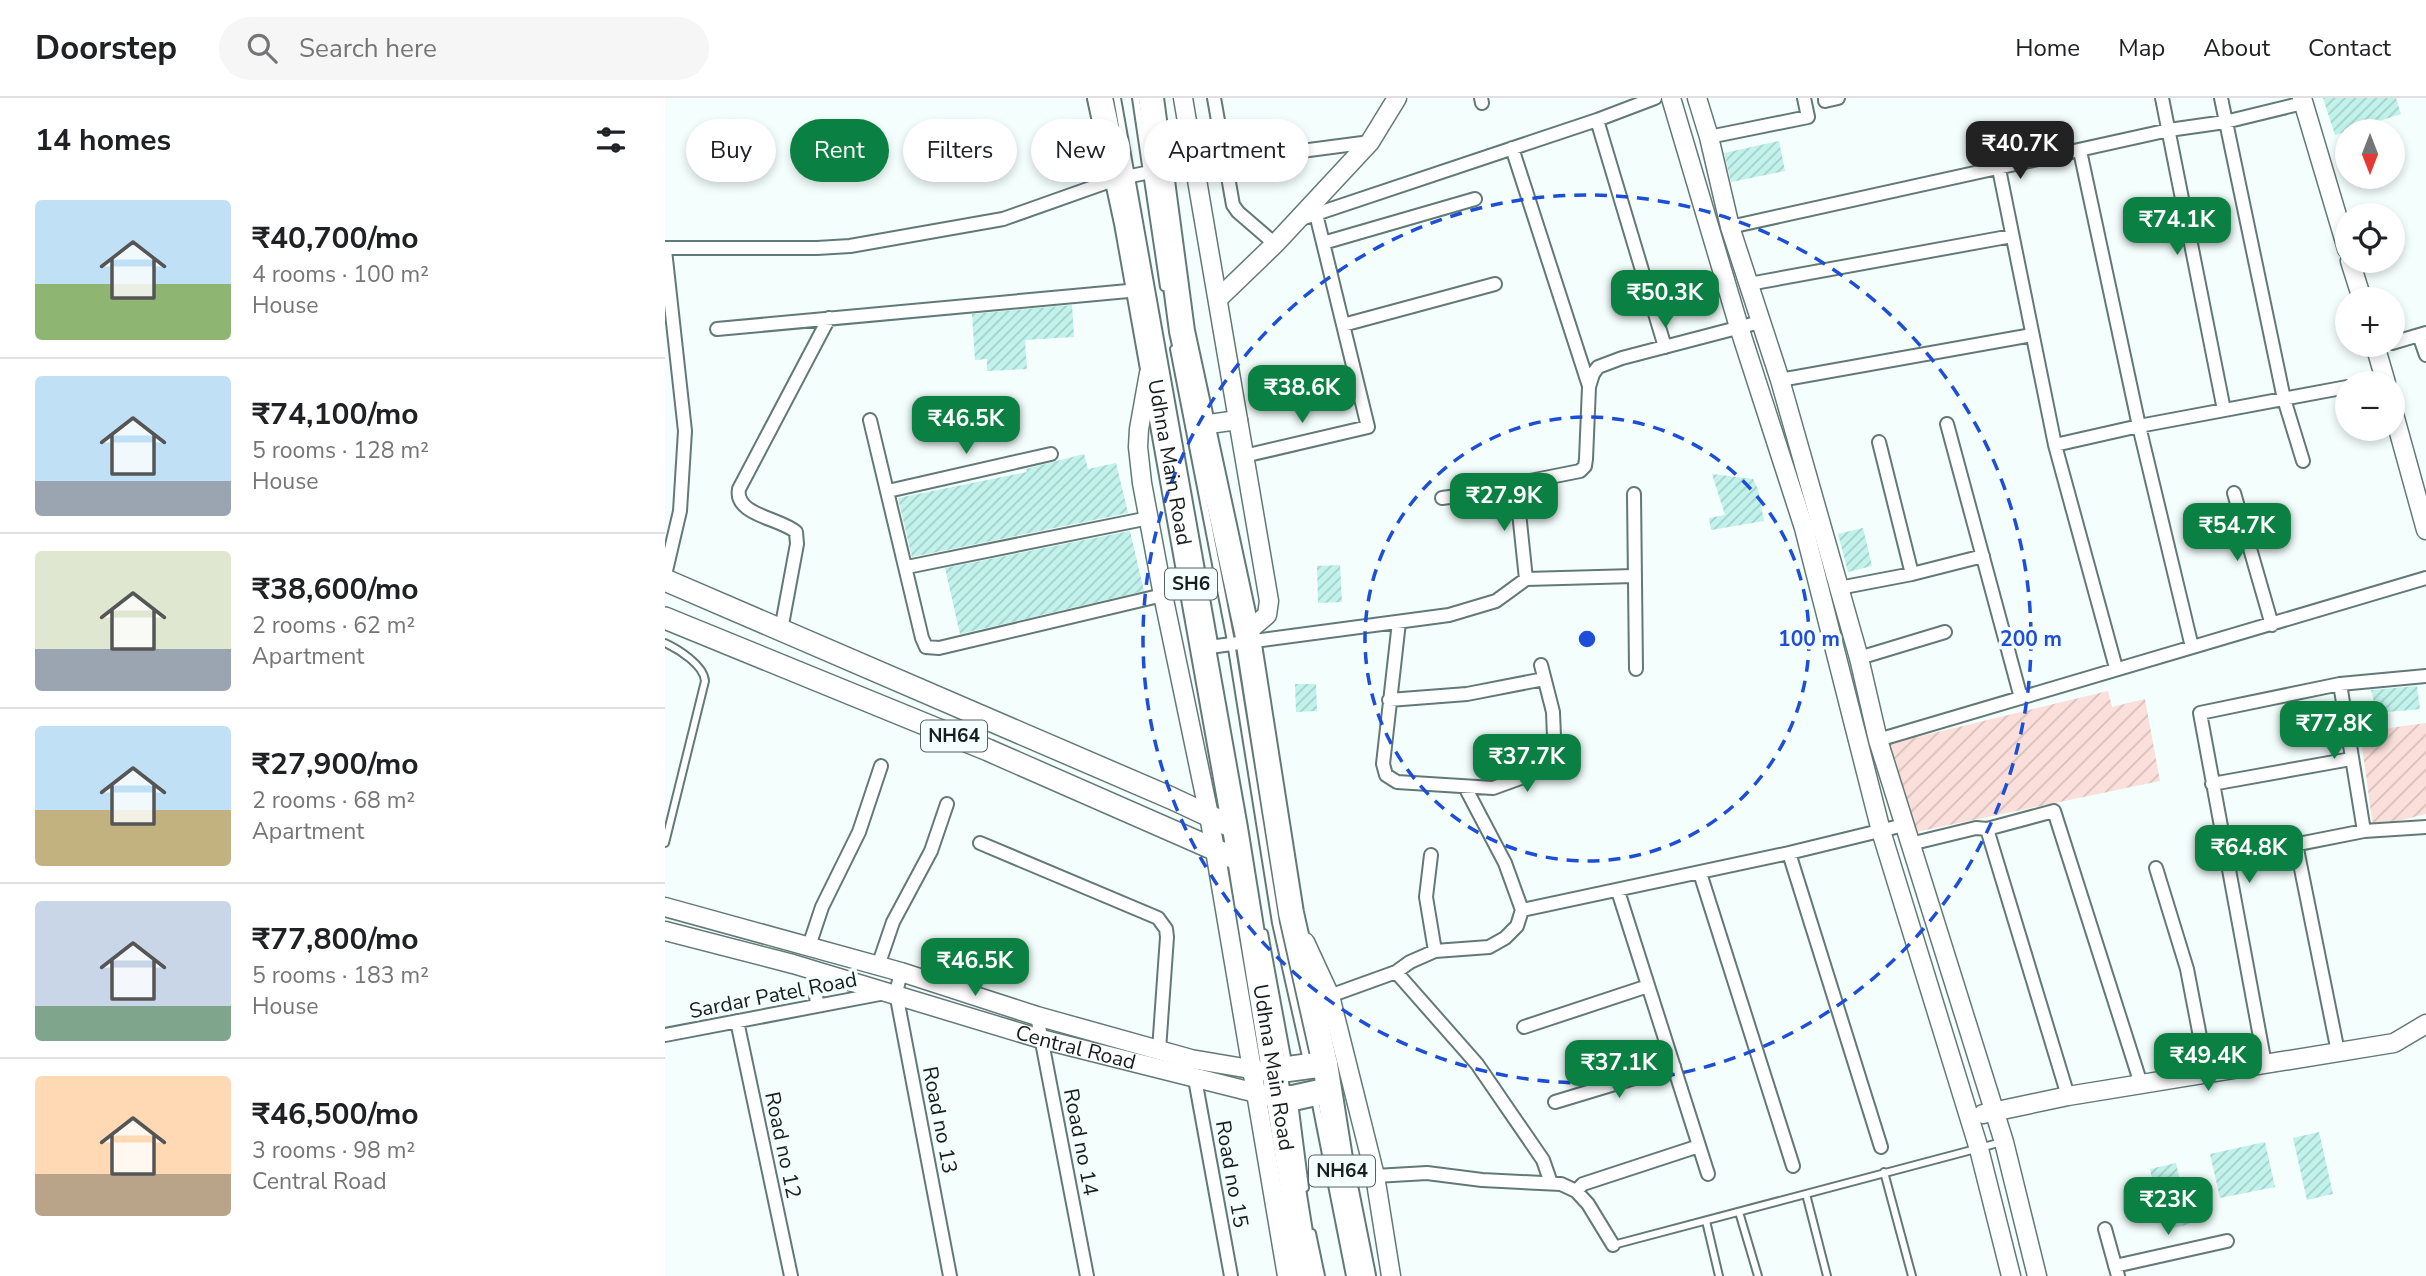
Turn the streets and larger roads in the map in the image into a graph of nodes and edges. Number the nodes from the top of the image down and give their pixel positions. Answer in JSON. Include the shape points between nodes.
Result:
{"nodes":[{"id":1,"x":1100,"y":98,"type":"edge"},
{"id":2,"x":1151,"y":98,"type":"edge"},
{"id":3,"x":1183,"y":98,"type":"edge"},
{"id":4,"x":1215,"y":98,"type":"edge"},
{"id":5,"x":1397,"y":98,"type":"edge"},
{"id":6,"x":1655,"y":98,"type":"edge"},
{"id":7,"x":1671,"y":98,"type":"edge"},
{"id":8,"x":1697,"y":98,"type":"edge"},
{"id":9,"x":1804,"y":98,"type":"edge"},
{"id":10,"x":1825,"y":98,"type":"edge"},
{"id":11,"x":1838,"y":98,"type":"edge"},
{"id":12,"x":2162,"y":98,"type":"edge"},
{"id":13,"x":2221,"y":98,"type":"edge"},
{"id":14,"x":2303,"y":101,"type":"edge"},
{"id":15,"x":1106,"y":119,"type":"edge"},
{"id":16,"x":1152,"y":119,"type":"edge"},
{"id":17,"x":1218,"y":119,"type":"edge"},
{"id":18,"x":1597,"y":120,"type":"junction"},
{"id":19,"x":2225,"y":122,"type":"junction"},
{"id":20,"x":2169,"y":130,"type":"junction"},
{"id":21,"x":1709,"y":137,"type":"junction"},
{"id":22,"x":1370,"y":142,"type":"junction"},
{"id":23,"x":1512,"y":148,"type":"junction"},
{"id":24,"x":1309,"y":150,"type":"edge"},
{"id":25,"x":2080,"y":151,"type":"junction"},
{"id":26,"x":1999,"y":169,"type":"junction"},
{"id":27,"x":1110,"y":182,"type":"edge"},
{"id":28,"x":1124,"y":182,"type":"edge"},
{"id":29,"x":1156,"y":182,"type":"edge"},
{"id":30,"x":1229,"y":182,"type":"edge"},
{"id":31,"x":1475,"y":200,"type":"dead end"},
{"id":32,"x":2335,"y":209,"type":"edge"},
{"id":33,"x":1316,"y":214,"type":"junction"},
{"id":34,"x":1297,"y":220,"type":"junction"},
{"id":35,"x":1730,"y":227,"type":"junction"},
{"id":36,"x":2013,"y":236,"type":"junction"},
{"id":37,"x":1323,"y":243,"type":"junction"},
{"id":38,"x":1275,"y":244,"type":"junction"},
{"id":39,"x":665,"y":249,"type":"edge"},
{"id":40,"x":1495,"y":284,"type":"dead end"},
{"id":41,"x":1749,"y":284,"type":"junction"},
{"id":42,"x":1139,"y":290,"type":"junction"},
{"id":43,"x":1219,"y":298,"type":"junction"},
{"id":44,"x":829,"y":318,"type":"junction"},
{"id":45,"x":1761,"y":322,"type":"junction"},
{"id":46,"x":1343,"y":325,"type":"junction"},
{"id":47,"x":1739,"y":327,"type":"junction"},
{"id":48,"x":717,"y":329,"type":"dead end"},
{"id":49,"x":2422,"y":334,"type":"edge"},
{"id":50,"x":2032,"y":335,"type":"junction"},
{"id":51,"x":2405,"y":339,"type":"edge"},
{"id":52,"x":1665,"y":347,"type":"junction"},
{"id":53,"x":2426,"y":355,"type":"edge"},
{"id":54,"x":1151,"y":362,"type":"junction"},
{"id":55,"x":1780,"y":380,"type":"junction"},
{"id":56,"x":1589,"y":387,"type":"junction"},
{"id":57,"x":2335,"y":389,"type":"edge"},
{"id":58,"x":2284,"y":399,"type":"junction"},
{"id":59,"x":2224,"y":410,"type":"junction"},
{"id":60,"x":870,"y":420,"type":"dead end"},
{"id":61,"x":1238,"y":420,"type":"junction"},
{"id":62,"x":1947,"y":424,"type":"dead end"},
{"id":63,"x":1202,"y":425,"type":"junction"},
{"id":64,"x":2139,"y":426,"type":"junction"},
{"id":65,"x":2401,"y":441,"type":"edge"},
{"id":66,"x":1879,"y":442,"type":"dead end"},
{"id":67,"x":2055,"y":445,"type":"junction"},
{"id":68,"x":1051,"y":454,"type":"dead end"},
{"id":69,"x":1244,"y":456,"type":"junction"},
{"id":70,"x":2303,"y":461,"type":"dead end"},
{"id":71,"x":1519,"y":488,"type":"junction"},
{"id":72,"x":888,"y":491,"type":"junction"},
{"id":73,"x":2234,"y":493,"type":"dead end"},
{"id":74,"x":1634,"y":494,"type":"dead end"},
{"id":75,"x":1443,"y":498,"type":"dead end"},
{"id":76,"x":1149,"y":518,"type":"junction"},
{"id":77,"x":2426,"y":530,"type":"edge"},
{"id":78,"x":1983,"y":556,"type":"junction"},
{"id":79,"x":907,"y":567,"type":"junction"},
{"id":80,"x":1912,"y":574,"type":"junction"},
{"id":81,"x":1634,"y":576,"type":"junction"},
{"id":82,"x":665,"y":578,"type":"edge"},
{"id":83,"x":2426,"y":578,"type":"edge"},
{"id":84,"x":1526,"y":579,"type":"junction"},
{"id":85,"x":1839,"y":588,"type":"junction"},
{"id":86,"x":1163,"y":595,"type":"junction"},
{"id":87,"x":665,"y":618,"type":"edge"},
{"id":88,"x":1399,"y":622,"type":"junction"},
{"id":89,"x":2272,"y":625,"type":"junction"},
{"id":90,"x":781,"y":630,"type":"junction"},
{"id":91,"x":1945,"y":632,"type":"dead end"},
{"id":92,"x":1242,"y":640,"type":"junction"},
{"id":93,"x":2192,"y":647,"type":"junction"},
{"id":94,"x":1211,"y":651,"type":"junction"},
{"id":95,"x":1859,"y":658,"type":"junction"},
{"id":96,"x":1541,"y":665,"type":"dead end"},
{"id":97,"x":2116,"y":668,"type":"junction"},
{"id":98,"x":1636,"y":670,"type":"dead end"},
{"id":99,"x":2426,"y":676,"type":"edge"},
{"id":100,"x":1544,"y":679,"type":"junction"},
{"id":101,"x":2340,"y":684,"type":"junction"},
{"id":102,"x":2021,"y":698,"type":"junction"},
{"id":103,"x":1389,"y":700,"type":"junction"},
{"id":104,"x":1878,"y":740,"type":"junction"},
{"id":105,"x":2351,"y":759,"type":"junction"},
{"id":106,"x":881,"y":766,"type":"dead end"},
{"id":107,"x":2212,"y":783,"type":"junction"},
{"id":108,"x":1465,"y":787,"type":"junction"},
{"id":109,"x":947,"y":804,"type":"dead end"},
{"id":110,"x":1209,"y":815,"type":"junction"},
{"id":111,"x":1904,"y":825,"type":"junction"},
{"id":112,"x":2426,"y":827,"type":"edge"},
{"id":113,"x":1235,"y":828,"type":"junction"},
{"id":114,"x":1987,"y":829,"type":"junction"},
{"id":115,"x":1881,"y":831,"type":"junction"},
{"id":116,"x":2364,"y":831,"type":"junction"},
{"id":117,"x":980,"y":843,"type":"dead end"},
{"id":118,"x":1910,"y":844,"type":"junction"},
{"id":119,"x":2297,"y":844,"type":"junction"},
{"id":120,"x":1215,"y":849,"type":"junction"},
{"id":121,"x":1789,"y":853,"type":"junction"},
{"id":122,"x":1431,"y":855,"type":"dead end"},
{"id":123,"x":2228,"y":858,"type":"junction"},
{"id":124,"x":1241,"y":861,"type":"junction"},
{"id":125,"x":2156,"y":868,"type":"dead end"},
{"id":126,"x":1700,"y":873,"type":"junction"},
{"id":127,"x":1618,"y":891,"type":"junction"},
{"id":128,"x":665,"y":906,"type":"edge"},
{"id":129,"x":1522,"y":910,"type":"junction"},
{"id":130,"x":665,"y":931,"type":"edge"},
{"id":131,"x":809,"y":946,"type":"junction"},
{"id":132,"x":1435,"y":951,"type":"junction"},
{"id":133,"x":878,"y":966,"type":"junction"},
{"id":134,"x":814,"y":970,"type":"junction"},
{"id":135,"x":901,"y":972,"type":"junction"},
{"id":136,"x":1396,"y":972,"type":"junction"},
{"id":137,"x":1648,"y":986,"type":"junction"},
{"id":138,"x":893,"y":993,"type":"junction"},
{"id":139,"x":1320,"y":999,"type":"junction"},
{"id":140,"x":817,"y":1006,"type":"junction"},
{"id":141,"x":1037,"y":1016,"type":"junction"},
{"id":142,"x":737,"y":1021,"type":"junction"},
{"id":143,"x":2426,"y":1024,"type":"edge"},
{"id":144,"x":1524,"y":1027,"type":"dead end"},
{"id":145,"x":665,"y":1035,"type":"edge"},
{"id":146,"x":1041,"y":1039,"type":"junction"},
{"id":147,"x":1159,"y":1050,"type":"junction"},
{"id":148,"x":2338,"y":1052,"type":"junction"},
{"id":149,"x":2265,"y":1064,"type":"junction"},
{"id":150,"x":1674,"y":1066,"type":"junction"},
{"id":151,"x":2207,"y":1073,"type":"junction"},
{"id":152,"x":1195,"y":1079,"type":"junction"},
{"id":153,"x":1292,"y":1082,"type":"junction"},
{"id":154,"x":2141,"y":1084,"type":"junction"},
{"id":155,"x":2068,"y":1096,"type":"junction"},
{"id":156,"x":1555,"y":1102,"type":"dead end"},
{"id":157,"x":1993,"y":1111,"type":"junction"},
{"id":158,"x":1970,"y":1119,"type":"junction"},
{"id":159,"x":1699,"y":1146,"type":"junction"},
{"id":160,"x":1881,"y":1147,"type":"dead end"},
{"id":161,"x":1793,"y":1166,"type":"dead end"},
{"id":162,"x":1708,"y":1174,"type":"dead end"},
{"id":163,"x":1375,"y":1176,"type":"junction"},
{"id":164,"x":1551,"y":1184,"type":"junction"},
{"id":165,"x":1576,"y":1191,"type":"junction"},
{"id":166,"x":2105,"y":1229,"type":"dead end"},
{"id":167,"x":2227,"y":1241,"type":"dead end"},
{"id":168,"x":1613,"y":1245,"type":"road end"},
{"id":169,"x":2117,"y":1271,"type":"edge"},
{"id":170,"x":790,"y":1276,"type":"edge"},
{"id":171,"x":950,"y":1276,"type":"edge"},
{"id":172,"x":1087,"y":1276,"type":"edge"},
{"id":173,"x":1231,"y":1276,"type":"edge"},
{"id":174,"x":1287,"y":1276,"type":"edge"},
{"id":175,"x":1307,"y":1276,"type":"edge"},
{"id":176,"x":1363,"y":1276,"type":"edge"},
{"id":177,"x":1391,"y":1276,"type":"edge"},
{"id":178,"x":2011,"y":1276,"type":"edge"},
{"id":179,"x":2037,"y":1276,"type":"edge"}],
"edges":[{"from":1,"to":15,"type":"highway","name":"Udhna Main Road","number":"SH6"},
{"from":2,"to":16,"type":"highway","number":"NH64"},
{"from":3,"to":43,"type":"street"},
{"from":4,"to":17,"type":"street"},
{"from":5,"to":22,"type":"street"},
{"from":6,"to":18,"type":"street"},
{"from":7,"to":47,"type":"street"},
{"from":8,"to":21,"type":"street"},
{"from":9,"to":21,"type":"street","via":[[1808,117]]},
{"from":10,"to":11,"type":"street"},
{"from":12,"to":20,"type":"street"},
{"from":13,"to":19,"type":"street"},
{"from":14,"to":19,"type":"street"},
{"from":14,"to":32,"type":"street"},
{"from":18,"to":23,"type":"street"},
{"from":18,"to":52,"type":"street"},
{"from":19,"to":20,"type":"street"},
{"from":19,"to":58,"type":"street"},
{"from":20,"to":25,"type":"street"},
{"from":20,"to":59,"type":"street"},
{"from":21,"to":35,"type":"street"},
{"from":22,"to":24,"type":"street"},
{"from":22,"to":34,"type":"street"},
{"from":23,"to":33,"type":"street"},
{"from":23,"to":56,"type":"street"},
{"from":25,"to":26,"type":"street"},
{"from":25,"to":64,"type":"street"},
{"from":26,"to":35,"type":"street"},
{"from":26,"to":36,"type":"street"},
{"from":27,"to":39,"type":"street","via":[[1003,219],[850,246]]},
{"from":28,"to":42,"type":"highway","name":"Udhna Main Road","number":"SH6"},
{"from":29,"to":63,"type":"highway","number":"NH64"},
{"from":30,"to":38,"type":"street","via":[[1238,212]]},
{"from":31,"to":37,"type":"street"},
{"from":33,"to":34,"type":"street"},
{"from":33,"to":37,"type":"street"},
{"from":34,"to":38,"type":"street"},
{"from":35,"to":41,"type":"street"},
{"from":36,"to":41,"type":"street"},
{"from":36,"to":50,"type":"street"},
{"from":37,"to":46,"type":"street"},
{"from":38,"to":43,"type":"street"},
{"from":39,"to":82,"type":"street","via":[[685,431],[680,511]]},
{"from":40,"to":46,"type":"street"},
{"from":41,"to":45,"type":"street"},
{"from":42,"to":44,"type":"street"},
{"from":42,"to":54,"type":"highway","name":"Udhna Main Road","number":"SH6"},
{"from":43,"to":61,"type":"street"},
{"from":44,"to":48,"type":"street"},
{"from":44,"to":90,"type":"street","via":[[738,495],[745,508],[796,532]]},
{"from":45,"to":47,"type":"street"},
{"from":45,"to":55,"type":"street"},
{"from":46,"to":69,"type":"street","via":[[1368,427]]},
{"from":47,"to":52,"type":"street"},
{"from":47,"to":115,"type":"street","via":[[1804,528]]},
{"from":49,"to":51,"type":"street"},
{"from":49,"to":53,"type":"street"},
{"from":50,"to":55,"type":"street"},
{"from":50,"to":67,"type":"street"},
{"from":52,"to":56,"type":"street","via":[[1598,367]]},
{"from":54,"to":76,"type":"street","via":[[1138,447]]},
{"from":54,"to":94,"type":"highway","name":"Udhna Main Road","number":"SH6"},
{"from":55,"to":85,"type":"street"},
{"from":56,"to":71,"type":"street","via":[[1584,466]]},
{"from":57,"to":58,"type":"street"},
{"from":58,"to":59,"type":"street"},
{"from":58,"to":70,"type":"street"},
{"from":59,"to":64,"type":"street"},
{"from":60,"to":72,"type":"street"},
{"from":61,"to":63,"type":"street"},
{"from":61,"to":69,"type":"street"},
{"from":62,"to":78,"type":"street"},
{"from":63,"to":92,"type":"highway","number":"NH64"},
{"from":64,"to":67,"type":"street"},
{"from":64,"to":93,"type":"street"},
{"from":65,"to":77,"type":"street"},
{"from":66,"to":80,"type":"street"},
{"from":67,"to":97,"type":"street"},
{"from":68,"to":72,"type":"street"},
{"from":69,"to":92,"type":"street","via":[[1269,601],[1267,615]]},
{"from":71,"to":75,"type":"street"},
{"from":71,"to":84,"type":"street"},
{"from":72,"to":79,"type":"street"},
{"from":73,"to":89,"type":"street"},
{"from":74,"to":81,"type":"street"},
{"from":76,"to":79,"type":"street"},
{"from":76,"to":86,"type":"street"},
{"from":78,"to":80,"type":"street"},
{"from":78,"to":102,"type":"street"},
{"from":79,"to":86,"type":"street","via":[[924,644],[932,649]]},
{"from":80,"to":85,"type":"street"},
{"from":81,"to":84,"type":"street"},
{"from":81,"to":98,"type":"street"},
{"from":82,"to":90,"type":"main road","number":"NH64"},
{"from":83,"to":89,"type":"street"},
{"from":84,"to":88,"type":"street","via":[[1496,601],[1449,615]]},
{"from":85,"to":95,"type":"street"},
{"from":86,"to":110,"type":"street"},
{"from":87,"to":120,"type":"main road","number":"NH64"},
{"from":88,"to":92,"type":"street"},
{"from":88,"to":103,"type":"street"},
{"from":89,"to":93,"type":"street"},
{"from":90,"to":110,"type":"main road","number":"NH64"},
{"from":91,"to":95,"type":"street"},
{"from":92,"to":94,"type":"street"},
{"from":92,"to":139,"type":"highway","number":"NH64","via":[[1291,913]]},
{"from":93,"to":97,"type":"street"},
{"from":94,"to":113,"type":"highway","name":"Udhna Main Road","number":"SH6"},
{"from":95,"to":104,"type":"street"},
{"from":96,"to":100,"type":"street"},
{"from":97,"to":102,"type":"street"},
{"from":99,"to":101,"type":"street"},
{"from":100,"to":103,"type":"street","via":[[1467,694]]},
{"from":100,"to":108,"type":"street","via":[[1554,737],[1547,755],[1529,775],[1493,788]]},
{"from":101,"to":105,"type":"street"},
{"from":101,"to":107,"type":"street","via":[[2200,713]]},
{"from":102,"to":104,"type":"street"},
{"from":103,"to":108,"type":"street","via":[[1383,750],[1386,775],[1397,782]]},
{"from":104,"to":111,"type":"street"},
{"from":105,"to":107,"type":"street"},
{"from":105,"to":116,"type":"street"},
{"from":106,"to":131,"type":"street","via":[[859,832],[822,907]]},
{"from":107,"to":123,"type":"street"},
{"from":108,"to":129,"type":"street","via":[[1505,863]]},
{"from":109,"to":133,"type":"street","via":[[931,851],[893,922]]},
{"from":110,"to":113,"type":"main road","number":"NH64"},
{"from":110,"to":120,"type":"street"},
{"from":111,"to":115,"type":"street"},
{"from":111,"to":118,"type":"street"},
{"from":112,"to":116,"type":"street"},
{"from":113,"to":124,"type":"highway","name":"Udhna Main Road","number":"SH6"},
{"from":114,"to":118,"type":"street"},
{"from":114,"to":154,"type":"street","via":[[2054,811]]},
{"from":114,"to":155,"type":"street"},
{"from":115,"to":121,"type":"street"},
{"from":115,"to":158,"type":"street"},
{"from":116,"to":119,"type":"street"},
{"from":117,"to":147,"type":"street","via":[[1158,918],[1167,937]]},
{"from":118,"to":157,"type":"street"},
{"from":119,"to":123,"type":"street"},
{"from":119,"to":148,"type":"street"},
{"from":120,"to":124,"type":"main road","number":"NH64"},
{"from":120,"to":153,"type":"street"},
{"from":121,"to":126,"type":"street"},
{"from":121,"to":160,"type":"street"},
{"from":122,"to":132,"type":"street","via":[[1426,897]]},
{"from":123,"to":149,"type":"street"},
{"from":124,"to":153,"type":"highway","name":"Udhna Main Road","number":"SH6"},
{"from":125,"to":151,"type":"street","via":[[2187,969]]},
{"from":126,"to":127,"type":"street"},
{"from":126,"to":161,"type":"street"},
{"from":127,"to":129,"type":"street"},
{"from":127,"to":137,"type":"street"},
{"from":128,"to":131,"type":"street","name":"Central Road"},
{"from":129,"to":132,"type":"street","via":[[1517,926],[1489,947]]},
{"from":130,"to":134,"type":"street","name":"Central Road"},
{"from":131,"to":133,"type":"street","name":"Central Road"},
{"from":132,"to":136,"type":"street"},
{"from":133,"to":135,"type":"street","name":"Central Road"},
{"from":134,"to":138,"type":"street","name":"Central Road"},
{"from":134,"to":140,"type":"street"},
{"from":135,"to":138,"type":"street","name":"Road no 13"},
{"from":135,"to":141,"type":"street","name":"Central Road"},
{"from":136,"to":139,"type":"street"},
{"from":136,"to":164,"type":"street","via":[[1477,1064],[1543,1160]]},
{"from":137,"to":144,"type":"street"},
{"from":137,"to":150,"type":"street"},
{"from":138,"to":140,"type":"street","name":"Sardar Patel Road"},
{"from":138,"to":146,"type":"street","name":"Central Road"},
{"from":138,"to":171,"type":"street","name":"Road no 13"},
{"from":139,"to":153,"type":"highway","number":"NH64"},
{"from":139,"to":163,"type":"street"},
{"from":140,"to":142,"type":"street","name":"Sardar Patel Road"},
{"from":141,"to":146,"type":"street","name":"Road no 14"},
{"from":141,"to":147,"type":"street","name":"Central Road"},
{"from":142,"to":145,"type":"street","name":"Sardar Patel Road"},
{"from":142,"to":170,"type":"street","name":"Road no 12"},
{"from":143,"to":148,"type":"street","via":[[2394,1043]]},
{"from":146,"to":152,"type":"street","name":"Central Road"},
{"from":146,"to":172,"type":"street","name":"Road no 14"},
{"from":147,"to":153,"type":"street","name":"Central Road"},
{"from":148,"to":149,"type":"street"},
{"from":149,"to":151,"type":"street"},
{"from":150,"to":156,"type":"street"},
{"from":150,"to":159,"type":"street"},
{"from":151,"to":154,"type":"street"},
{"from":152,"to":153,"type":"street","name":"Central Road"},
{"from":152,"to":173,"type":"street","name":"Road no 15"},
{"from":153,"to":174,"type":"street"},
{"from":153,"to":175,"type":"highway","name":"Udhna Main Road","number":"NH64"},
{"from":153,"to":176,"type":"highway","number":"NH64","via":[[1342,1171]]},
{"from":154,"to":155,"type":"street"},
{"from":155,"to":157,"type":"street"},
{"from":157,"to":158,"type":"street"},
{"from":157,"to":179,"type":"street"},
{"from":158,"to":178,"type":"street"},
{"from":159,"to":162,"type":"street"},
{"from":159,"to":165,"type":"street","via":[[1583,1184]]},
{"from":163,"to":164,"type":"street","via":[[1427,1173]]},
{"from":163,"to":177,"type":"street"},
{"from":164,"to":165,"type":"street"},
{"from":165,"to":168,"type":"street"},
{"from":166,"to":169,"type":"street"},
{"from":167,"to":169,"type":"street"}]}
